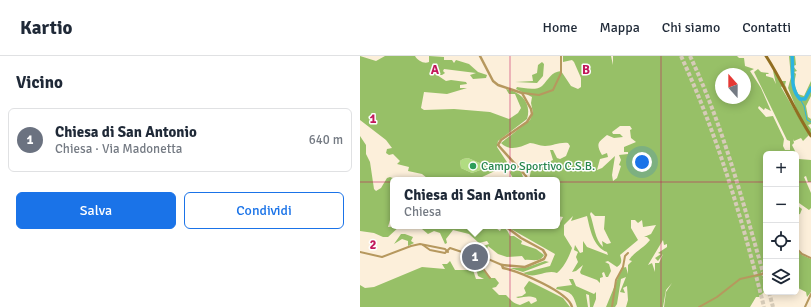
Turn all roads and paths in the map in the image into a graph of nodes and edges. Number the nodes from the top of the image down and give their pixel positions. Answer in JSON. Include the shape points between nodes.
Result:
{"nodes":[{"id":1,"x":480,"y":56,"type":"edge"},
{"id":2,"x":561,"y":56,"type":"edge"},
{"id":3,"x":766,"y":56,"type":"edge"},
{"id":4,"x":522,"y":93,"type":"junction"},
{"id":5,"x":811,"y":136,"type":"edge"},
{"id":6,"x":526,"y":177,"type":"edge"},
{"id":7,"x":509,"y":229,"type":"edge"},
{"id":8,"x":423,"y":245,"type":"junction"},
{"id":9,"x":799,"y":251,"type":"edge"},
{"id":10,"x":360,"y":252,"type":"edge"},
{"id":11,"x":448,"y":252,"type":"junction"},
{"id":12,"x":628,"y":253,"type":"dead end"},
{"id":13,"x":479,"y":256,"type":"junction"},
{"id":14,"x":811,"y":258,"type":"edge"},
{"id":15,"x":502,"y":265,"type":"junction"},
{"id":16,"x":763,"y":273,"type":"edge"},
{"id":17,"x":490,"y":278,"type":"dead end"},
{"id":18,"x":811,"y":294,"type":"edge"},
{"id":19,"x":572,"y":307,"type":"edge"},
{"id":20,"x":612,"y":307,"type":"edge"},
{"id":21,"x":699,"y":307,"type":"edge"},
{"id":22,"x":805,"y":307,"type":"edge"}],
"edges":[{"from":1,"to":4,"type":"street","via":[[493,81]]},
{"from":2,"to":4,"type":"street","via":[[561,73],[553,90],[539,95]]},
{"from":3,"to":5,"type":"main road","via":[[780,76],[798,116]]},
{"from":4,"to":6,"type":"street","via":[[531,109],[530,118],[498,145]]},
{"from":7,"to":15,"type":"street","via":[[543,250],[546,256],[525,267]]},
{"from":8,"to":10,"type":"street","via":[[411,246],[382,257]]},
{"from":8,"to":11,"type":"street","via":[[445,249]]},
{"from":8,"to":11,"type":"street","via":[[436,253]]},
{"from":9,"to":14,"type":"street"},
{"from":11,"to":13,"type":"street","via":[[450,248]]},
{"from":12,"to":20,"type":"street","via":[[616,280]]},
{"from":13,"to":15,"type":"street"},
{"from":13,"to":17,"type":"street","via":[[479,263]]},
{"from":15,"to":19,"type":"street","via":[[503,268],[537,280],[567,299]]},
{"from":16,"to":21,"type":"street","via":[[740,280]]},
{"from":18,"to":22,"type":"street"}]}
